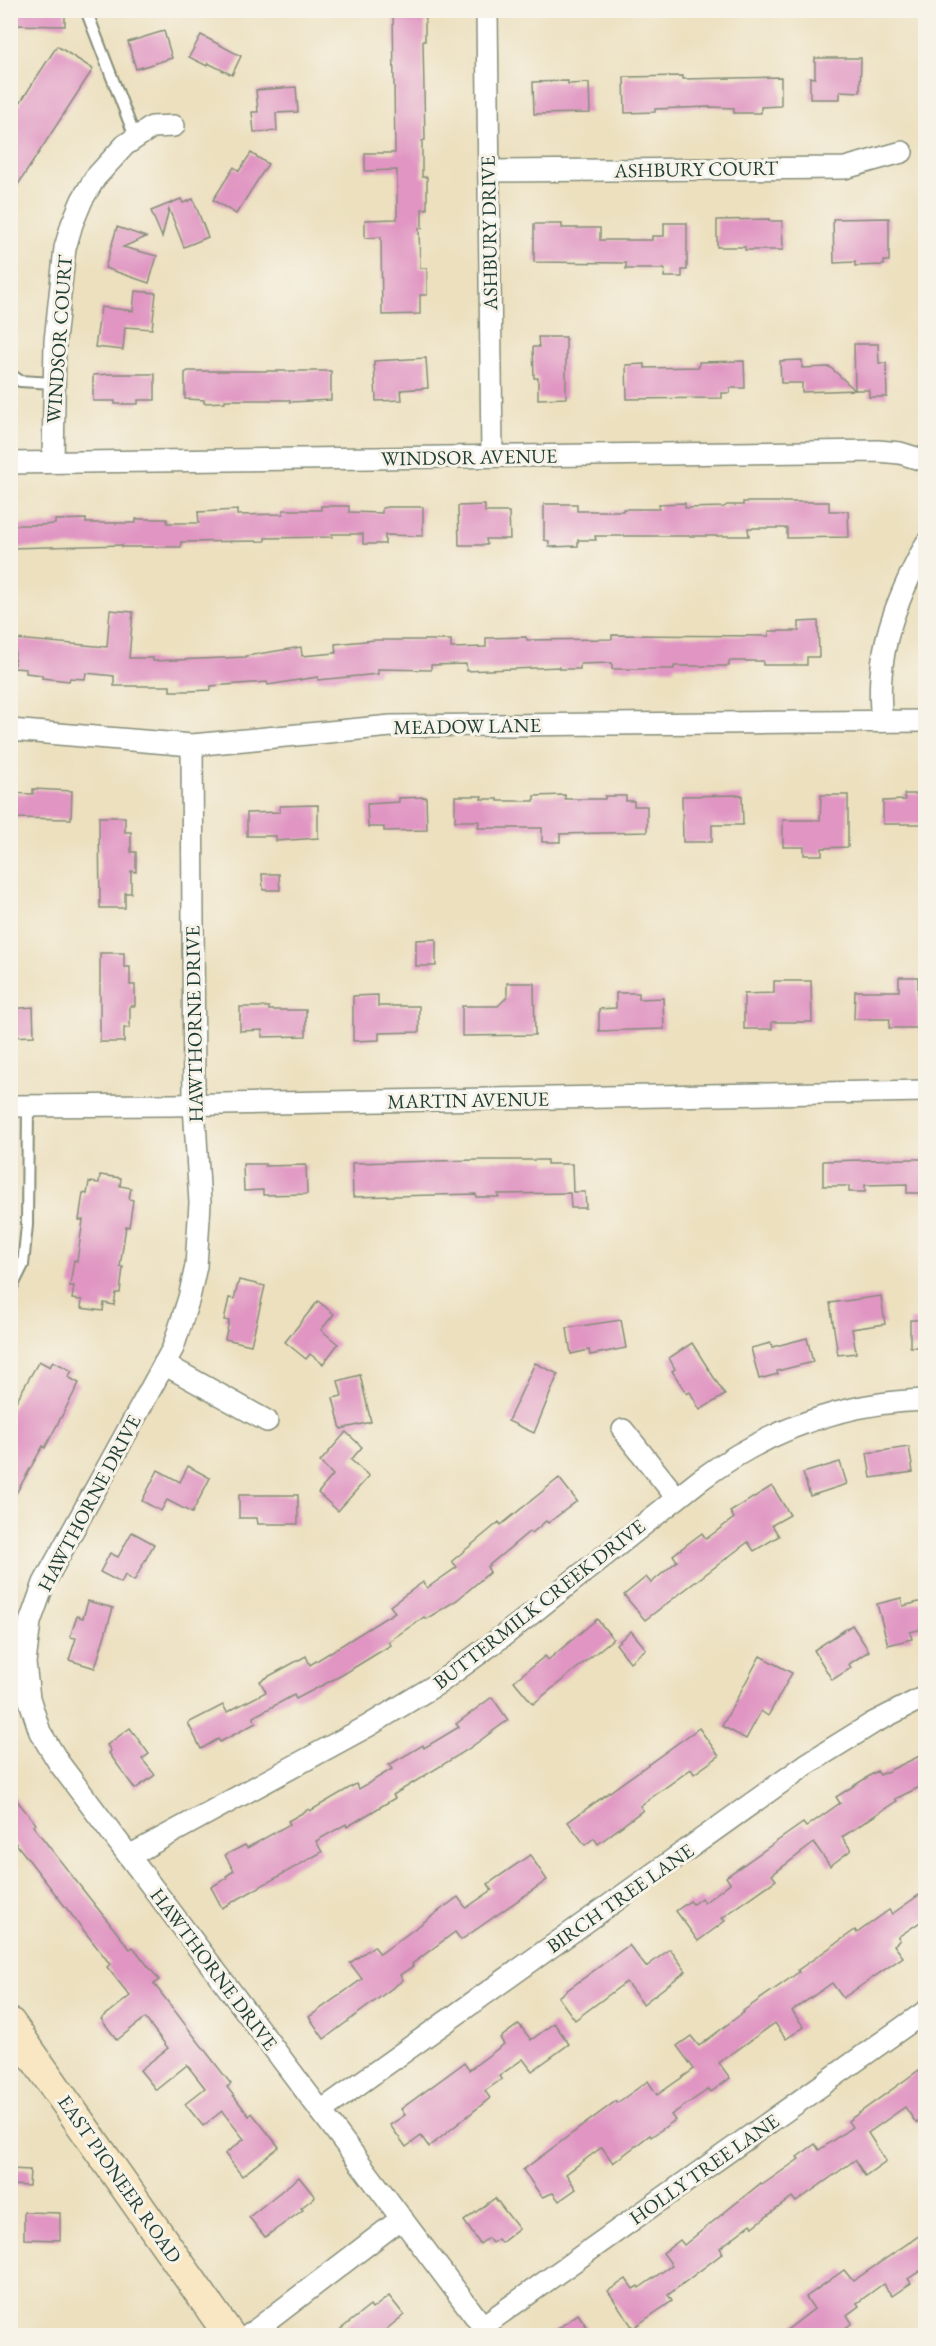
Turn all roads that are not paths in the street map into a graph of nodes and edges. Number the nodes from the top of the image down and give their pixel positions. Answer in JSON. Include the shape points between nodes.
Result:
{"nodes":[{"id":1,"x":86,"y":10,"type":"edge"},
{"id":2,"x":487,"y":10,"type":"edge"},
{"id":3,"x":174,"y":126,"type":"dead end"},
{"id":4,"x":135,"y":137,"type":"junction"},
{"id":5,"x":902,"y":152,"type":"dead end"},
{"id":6,"x":489,"y":171,"type":"junction"},
{"id":7,"x":10,"y":374,"type":"edge"},
{"id":8,"x":53,"y":383,"type":"junction"},
{"id":9,"x":492,"y":456,"type":"junction"},
{"id":10,"x":926,"y":461,"type":"edge"},
{"id":11,"x":53,"y":462,"type":"junction"},
{"id":12,"x":10,"y":463,"type":"edge"},
{"id":13,"x":926,"y":544,"type":"edge"},
{"id":14,"x":882,"y":721,"type":"junction"},
{"id":15,"x":926,"y":721,"type":"edge"},
{"id":16,"x":10,"y":730,"type":"edge"},
{"id":17,"x":192,"y":745,"type":"junction"},
{"id":18,"x":926,"y":1091,"type":"edge"},
{"id":19,"x":194,"y":1105,"type":"junction"},
{"id":20,"x":19,"y":1106,"type":"edge"},
{"id":21,"x":10,"y":1291,"type":"edge"},
{"id":22,"x":164,"y":1364,"type":"junction"},
{"id":23,"x":926,"y":1400,"type":"edge"},
{"id":24,"x":267,"y":1421,"type":"dead end"},
{"id":25,"x":623,"y":1430,"type":"dead end"},
{"id":26,"x":677,"y":1498,"type":"junction"},
{"id":27,"x":926,"y":1696,"type":"edge"},
{"id":28,"x":129,"y":1856,"type":"junction"},
{"id":29,"x":926,"y":2011,"type":"edge"},
{"id":30,"x":10,"y":2022,"type":"edge"},
{"id":31,"x":321,"y":2111,"type":"junction"},
{"id":32,"x":402,"y":2218,"type":"junction"},
{"id":33,"x":487,"y":2331,"type":"edge"},
{"id":34,"x":230,"y":2336,"type":"edge"},
{"id":35,"x":248,"y":2336,"type":"edge"}],
"edges":[{"from":1,"to":4,"type":"lane"},
{"from":2,"to":6,"type":"street","name":"ASHBURY DRIVE"},
{"from":3,"to":4,"type":"street","name":"WINDSOR COURT","via":[[152,127]]},
{"from":4,"to":8,"type":"street","name":"WINDSOR COURT","via":[[99,173],[72,224],[58,300]]},
{"from":5,"to":6,"type":"street","name":"ASHBURY COURT","via":[[845,168]]},
{"from":6,"to":9,"type":"street","name":"ASHBURY DRIVE"},
{"from":7,"to":8,"type":"lane","via":[[20,381]]},
{"from":8,"to":11,"type":"street","name":"WINDSOR COURT"},
{"from":9,"to":10,"type":"street","name":"WINDSOR AVENUE","via":[[878,451]]},
{"from":9,"to":11,"type":"street","name":"WINDSOR AVENUE"},
{"from":11,"to":12,"type":"street","name":"WINDSOR AVENUE"},
{"from":13,"to":14,"type":"street","via":[[905,582],[888,630],[880,681]]},
{"from":14,"to":15,"type":"street","name":"MEADOW LANE"},
{"from":14,"to":17,"type":"street","name":"MEADOW LANE","via":[[391,726]]},
{"from":16,"to":17,"type":"street","name":"MEADOW LANE"},
{"from":17,"to":19,"type":"street","name":"HAWTHORNE DRIVE"},
{"from":18,"to":19,"type":"street","name":"MARTIN AVENUE"},
{"from":19,"to":20,"type":"street","name":"MARTIN AVENUE"},
{"from":19,"to":22,"type":"street","name":"HAWTHORNE DRIVE","via":[[199,1240],[189,1298]]},
{"from":20,"to":21,"type":"lane","via":[[27,1225],[23,1265]]},
{"from":22,"to":24,"type":"street"},
{"from":22,"to":28,"type":"street","name":"HAWTHORNE DRIVE","via":[[44,1583],[25,1651],[29,1698],[46,1743]]},
{"from":23,"to":26,"type":"street","name":"BUTTERMILK CREEK DRIVE","via":[[858,1407],[787,1429],[733,1457]]},
{"from":25,"to":26,"type":"street"},
{"from":26,"to":28,"type":"street","name":"BUTTERMILK CREEK DRIVE","via":[[507,1633],[432,1687]]},
{"from":27,"to":31,"type":"street","name":"BIRCH TREE LANE","via":[[807,1764]]},
{"from":28,"to":31,"type":"street","name":"HAWTHORNE DRIVE"},
{"from":29,"to":33,"type":"street","name":"HOLLY TREE LANE"},
{"from":30,"to":34,"type":"main road","name":"EAST PIONEER ROAD"},
{"from":31,"to":32,"type":"street","name":"HAWTHORNE DRIVE"},
{"from":32,"to":33,"type":"street","name":"HAWTHORNE DRIVE"},
{"from":32,"to":35,"type":"street"}]}
